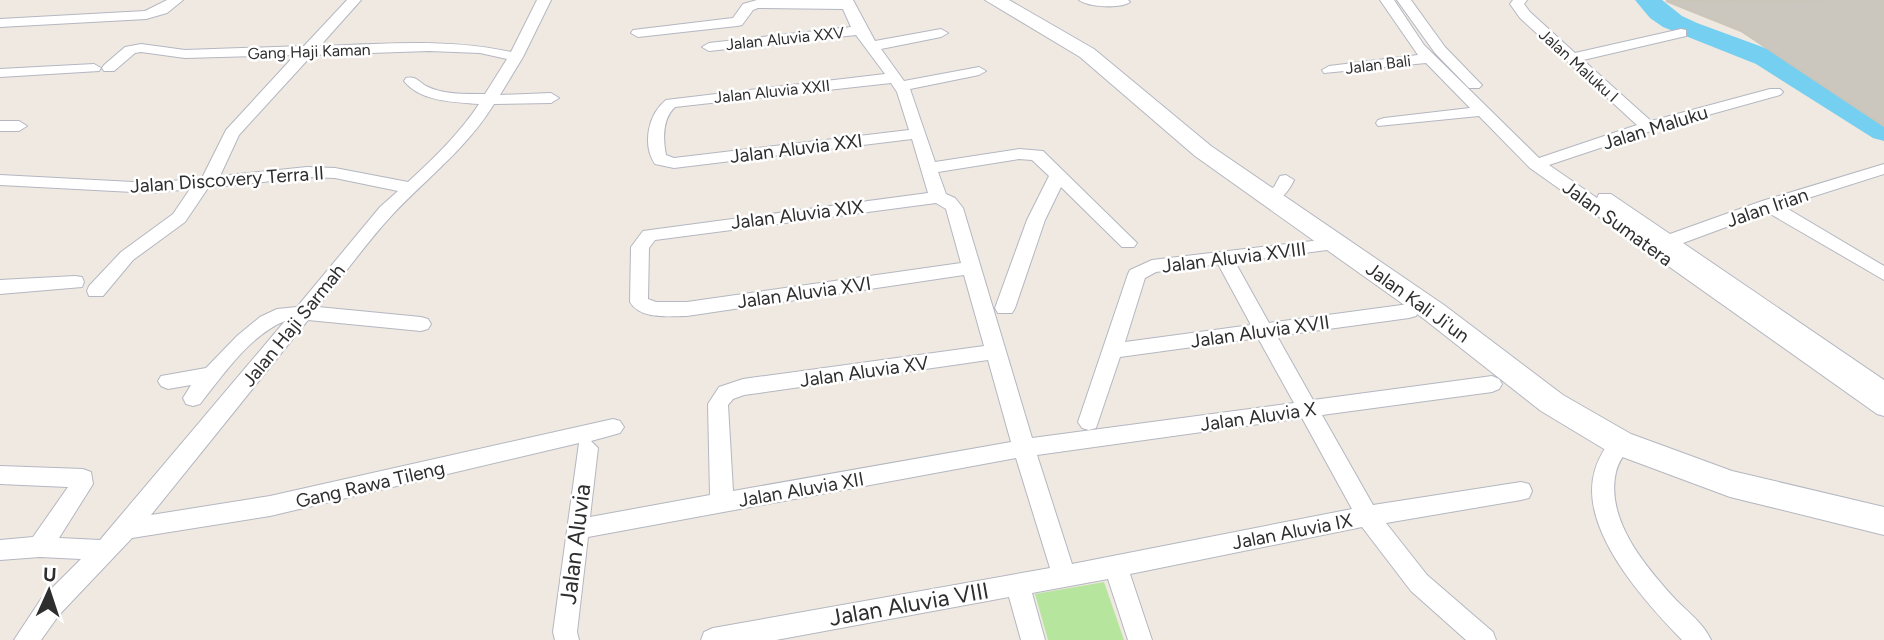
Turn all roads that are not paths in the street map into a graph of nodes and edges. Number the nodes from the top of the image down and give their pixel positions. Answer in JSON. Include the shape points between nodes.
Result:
{"nodes":[{"id":1,"x":176,"y":0,"type":"edge"},
{"id":2,"x":354,"y":0,"type":"edge"},
{"id":3,"x":544,"y":0,"type":"edge"},
{"id":4,"x":995,"y":0,"type":"edge"},
{"id":5,"x":1086,"y":0,"type":"edge"},
{"id":6,"x":1387,"y":0,"type":"edge"},
{"id":7,"x":1404,"y":0,"type":"edge"},
{"id":8,"x":1520,"y":0,"type":"edge"},
{"id":9,"x":850,"y":2,"type":"edge"},
{"id":10,"x":1123,"y":2,"type":"dead end"},
{"id":11,"x":0,"y":23,"type":"edge"},
{"id":12,"x":860,"y":30,"type":"junction"},
{"id":13,"x":638,"y":33,"type":"dead end"},
{"id":14,"x":942,"y":33,"type":"dead end"},
{"id":15,"x":1681,"y":33,"type":"dead end"},
{"id":16,"x":872,"y":46,"type":"junction"},
{"id":17,"x":709,"y":47,"type":"dead end"},
{"id":18,"x":306,"y":51,"type":"junction"},
{"id":19,"x":516,"y":57,"type":"junction"},
{"id":20,"x":1428,"y":58,"type":"junction"},
{"id":21,"x":1570,"y":58,"type":"junction"},
{"id":22,"x":1329,"y":70,"type":"dead end"},
{"id":23,"x":979,"y":71,"type":"dead end"},
{"id":24,"x":0,"y":73,"type":"edge"},
{"id":25,"x":411,"y":81,"type":"dead end"},
{"id":26,"x":897,"y":82,"type":"junction"},
{"id":27,"x":1775,"y":92,"type":"dead end"},
{"id":28,"x":490,"y":98,"type":"junction"},
{"id":29,"x":551,"y":98,"type":"dead end"},
{"id":30,"x":1481,"y":111,"type":"junction"},
{"id":31,"x":660,"y":117,"type":"joint"},
{"id":32,"x":1384,"y":123,"type":"dead end"},
{"id":33,"x":0,"y":126,"type":"edge"},
{"id":34,"x":19,"y":126,"type":"dead end"},
{"id":35,"x":1648,"y":127,"type":"junction"},
{"id":36,"x":917,"y":134,"type":"junction"},
{"id":37,"x":1543,"y":162,"type":"junction"},
{"id":38,"x":674,"y":163,"type":"joint"},
{"id":39,"x":931,"y":168,"type":"junction"},
{"id":40,"x":1884,"y":169,"type":"edge"},
{"id":41,"x":1059,"y":174,"type":"junction"},
{"id":42,"x":0,"y":180,"type":"edge"},
{"id":43,"x":206,"y":183,"type":"junction"},
{"id":44,"x":412,"y":188,"type":"junction"},
{"id":45,"x":938,"y":197,"type":"junction"},
{"id":46,"x":1768,"y":205,"type":"junction"},
{"id":47,"x":1128,"y":243,"type":"dead end"},
{"id":48,"x":1660,"y":245,"type":"junction"},
{"id":49,"x":1321,"y":246,"type":"dead end"},
{"id":50,"x":1224,"y":259,"type":"junction"},
{"id":51,"x":971,"y":268,"type":"junction"},
{"id":52,"x":1884,"y":274,"type":"edge"},
{"id":53,"x":75,"y":282,"type":"dead end"},
{"id":54,"x":0,"y":287,"type":"edge"},
{"id":55,"x":96,"y":291,"type":"dead end"},
{"id":56,"x":639,"y":302,"type":"joint"},
{"id":57,"x":1005,"y":308,"type":"dead end"},
{"id":58,"x":1409,"y":311,"type":"dead end"},
{"id":59,"x":302,"y":313,"type":"junction"},
{"id":60,"x":421,"y":324,"type":"dead end"},
{"id":61,"x":1264,"y":330,"type":"junction"},
{"id":62,"x":1111,"y":351,"type":"junction"},
{"id":63,"x":995,"y":352,"type":"junction"},
{"id":64,"x":211,"y":375,"type":"junction"},
{"id":65,"x":169,"y":381,"type":"dead end"},
{"id":66,"x":1492,"y":384,"type":"dead end"},
{"id":67,"x":1884,"y":390,"type":"edge"},
{"id":68,"x":192,"y":398,"type":"dead end"},
{"id":69,"x":1884,"y":408,"type":"edge"},
{"id":70,"x":1308,"y":409,"type":"junction"},
{"id":71,"x":1089,"y":422,"type":"dead end"},
{"id":72,"x":613,"y":427,"type":"dead end"},
{"id":73,"x":1620,"y":443,"type":"junction"},
{"id":74,"x":587,"y":448,"type":"dead end"},
{"id":75,"x":1024,"y":448,"type":"junction"},
{"id":76,"x":0,"y":475,"type":"edge"},
{"id":77,"x":1521,"y":491,"type":"dead end"},
{"id":78,"x":722,"y":504,"type":"junction"},
{"id":79,"x":1367,"y":516,"type":"junction"},
{"id":80,"x":1884,"y":520,"type":"edge"},
{"id":81,"x":125,"y":529,"type":"junction"},
{"id":82,"x":578,"y":529,"type":"junction"},
{"id":83,"x":40,"y":547,"type":"junction"},
{"id":84,"x":0,"y":550,"type":"edge"},
{"id":85,"x":106,"y":550,"type":"junction"},
{"id":86,"x":1116,"y":567,"type":"junction"},
{"id":87,"x":1064,"y":576,"type":"junction"},
{"id":88,"x":1018,"y":584,"type":"junction"},
{"id":89,"x":26,"y":640,"type":"edge"},
{"id":90,"x":567,"y":640,"type":"edge"},
{"id":91,"x":713,"y":640,"type":"edge"},
{"id":92,"x":1033,"y":640,"type":"edge"},
{"id":93,"x":1140,"y":640,"type":"edge"},
{"id":94,"x":1484,"y":640,"type":"edge"},
{"id":95,"x":1699,"y":640,"type":"edge"}],
"edges":[{"from":1,"to":11,"type":"street","via":[[146,15]]},
{"from":2,"to":18,"type":"street"},
{"from":3,"to":19,"type":"street","name":"Jalan Haji Sarmah"},
{"from":4,"to":73,"type":"street","name":"Jalan Kali Ji'un","via":[[1087,52],[1203,151],[1278,188],[1552,403]]},
{"from":5,"to":10,"type":"street"},
{"from":6,"to":20,"type":"street","name":"Jalan Sumatera"},
{"from":7,"to":37,"type":"street","name":"Jalan Sumatera","via":[[1440,50]]},
{"from":8,"to":21,"type":"street","name":"Jalan Maluku I","via":[[1517,4],[1525,15]]},
{"from":9,"to":12,"type":"street"},
{"from":9,"to":13,"type":"street","via":[[757,4],[748,7],[737,22]]},
{"from":12,"to":16,"type":"street"},
{"from":12,"to":17,"type":"street","name":"Jalan Aluvia XXV"},
{"from":14,"to":16,"type":"street"},
{"from":15,"to":21,"type":"street"},
{"from":16,"to":26,"type":"street"},
{"from":18,"to":19,"type":"street","name":"Gang Haji Kaman","via":[[448,47]]},
{"from":18,"to":24,"type":"street","name":"Gang Haji Kaman","via":[[185,54],[141,48],[101,68]]},
{"from":18,"to":43,"type":"street","via":[[232,132]]},
{"from":19,"to":28,"type":"street","name":"Jalan Haji Sarmah"},
{"from":20,"to":22,"type":"street","name":"Jalan Bali"},
{"from":20,"to":30,"type":"street","name":"Jalan Sumatera"},
{"from":21,"to":35,"type":"street","name":"Jalan Maluku I"},
{"from":23,"to":26,"type":"street","name":"Jalan Aluvia XXII"},
{"from":25,"to":28,"type":"street","via":[[416,88],[440,94]]},
{"from":26,"to":31,"type":"street","name":"Jalan Aluvia XXII","via":[[680,101],[665,106]]},
{"from":26,"to":36,"type":"street","via":[[905,92]]},
{"from":27,"to":35,"type":"street","name":"Jalan Maluku"},
{"from":28,"to":29,"type":"street"},
{"from":28,"to":44,"type":"street","name":"Jalan Haji Sarmah","via":[[461,139]]},
{"from":30,"to":32,"type":"street"},
{"from":30,"to":37,"type":"street","name":"Jalan Sumatera"},
{"from":31,"to":38,"type":"street","via":[[657,156]]},
{"from":33,"to":34,"type":"street"},
{"from":35,"to":37,"type":"street","name":"Jalan Maluku"},
{"from":36,"to":38,"type":"street","name":"Jalan Aluvia XXI"},
{"from":36,"to":39,"type":"street"},
{"from":37,"to":48,"type":"street","name":"Jalan Sumatera"},
{"from":39,"to":41,"type":"street","via":[[1025,153],[1037,155]]},
{"from":39,"to":45,"type":"street"},
{"from":40,"to":46,"type":"street","name":"Jalan Irian"},
{"from":41,"to":47,"type":"street"},
{"from":41,"to":57,"type":"street","via":[[1036,220]]},
{"from":42,"to":43,"type":"street","name":"Jalan Discovery Terra II","via":[[152,188]]},
{"from":43,"to":44,"type":"street","name":"Jalan Discovery Terra II","via":[[307,172]]},
{"from":43,"to":55,"type":"street","via":[[179,218],[127,256]]},
{"from":44,"to":59,"type":"street","name":"Jalan Haji Sarmah","via":[[386,211]]},
{"from":45,"to":51,"type":"street","via":[[954,208]]},
{"from":45,"to":56,"type":"street","name":"Jalan Aluvia XIX","via":[[649,234],[640,247]]},
{"from":46,"to":48,"type":"street","name":"Jalan Irian"},
{"from":46,"to":52,"type":"street"},
{"from":48,"to":67,"type":"street","name":"Jalan Sumatera"},
{"from":48,"to":69,"type":"street","name":"Jalan Sumatera"},
{"from":49,"to":50,"type":"street","name":"Jalan Aluvia XVIII"},
{"from":50,"to":61,"type":"street"},
{"from":50,"to":62,"type":"street","name":"Jalan Aluvia XVIII","via":[[1152,266],[1137,274]]},
{"from":51,"to":56,"type":"street","name":"Jalan Aluvia XVI","via":[[687,309],[654,309]]},
{"from":51,"to":63,"type":"street"},
{"from":53,"to":54,"type":"street"},
{"from":58,"to":61,"type":"street","name":"Jalan Aluvia XVII"},
{"from":59,"to":60,"type":"street"},
{"from":59,"to":64,"type":"street","via":[[274,317]]},
{"from":59,"to":81,"type":"street","name":"Jalan Haji Sarmah"},
{"from":61,"to":62,"type":"street","name":"Jalan Aluvia XVII"},
{"from":61,"to":70,"type":"street"},
{"from":62,"to":71,"type":"street","name":"Jalan Aluvia XVIII"},
{"from":63,"to":75,"type":"street"},
{"from":63,"to":78,"type":"street","name":"Jalan Aluvia XV","via":[[733,389],[720,397],[718,404]]},
{"from":64,"to":65,"type":"street"},
{"from":64,"to":68,"type":"street"},
{"from":66,"to":70,"type":"street","name":"Jalan Aluvia X"},
{"from":70,"to":75,"type":"street","name":"Jalan Aluvia X"},
{"from":70,"to":79,"type":"street"},
{"from":72,"to":81,"type":"street","name":"Gang Rawa Tileng","via":[[283,503]]},
{"from":73,"to":80,"type":"street","name":"Jalan Kali Ji'un","via":[[1730,484]]},
{"from":73,"to":95,"type":"street","via":[[1605,472],[1610,522],[1632,564]]},
{"from":74,"to":82,"type":"street","name":"Jalan Aluvia"},
{"from":75,"to":78,"type":"street","name":"Jalan Aluvia XII"},
{"from":75,"to":87,"type":"street"},
{"from":76,"to":83,"type":"street","via":[[83,478]]},
{"from":77,"to":79,"type":"street","name":"Jalan Aluvia IX"},
{"from":78,"to":82,"type":"street","name":"Jalan Aluvia XII"},
{"from":79,"to":86,"type":"street","name":"Jalan Aluvia IX"},
{"from":79,"to":94,"type":"street","via":[[1419,583]]},
{"from":81,"to":85,"type":"street","name":"Jalan Haji Sarmah"},
{"from":82,"to":90,"type":"street","name":"Jalan Aluvia"},
{"from":83,"to":84,"type":"street"},
{"from":83,"to":85,"type":"street"},
{"from":85,"to":89,"type":"street","name":"Jalan Haji Sarmah","via":[[50,607]]},
{"from":86,"to":87,"type":"street","name":"Jalan Aluvia IX"},
{"from":86,"to":93,"type":"street"},
{"from":87,"to":88,"type":"street","name":"Jalan Aluvia VIII"},
{"from":88,"to":91,"type":"street","name":"Jalan Aluvia VIII"},
{"from":88,"to":92,"type":"street"}]}
